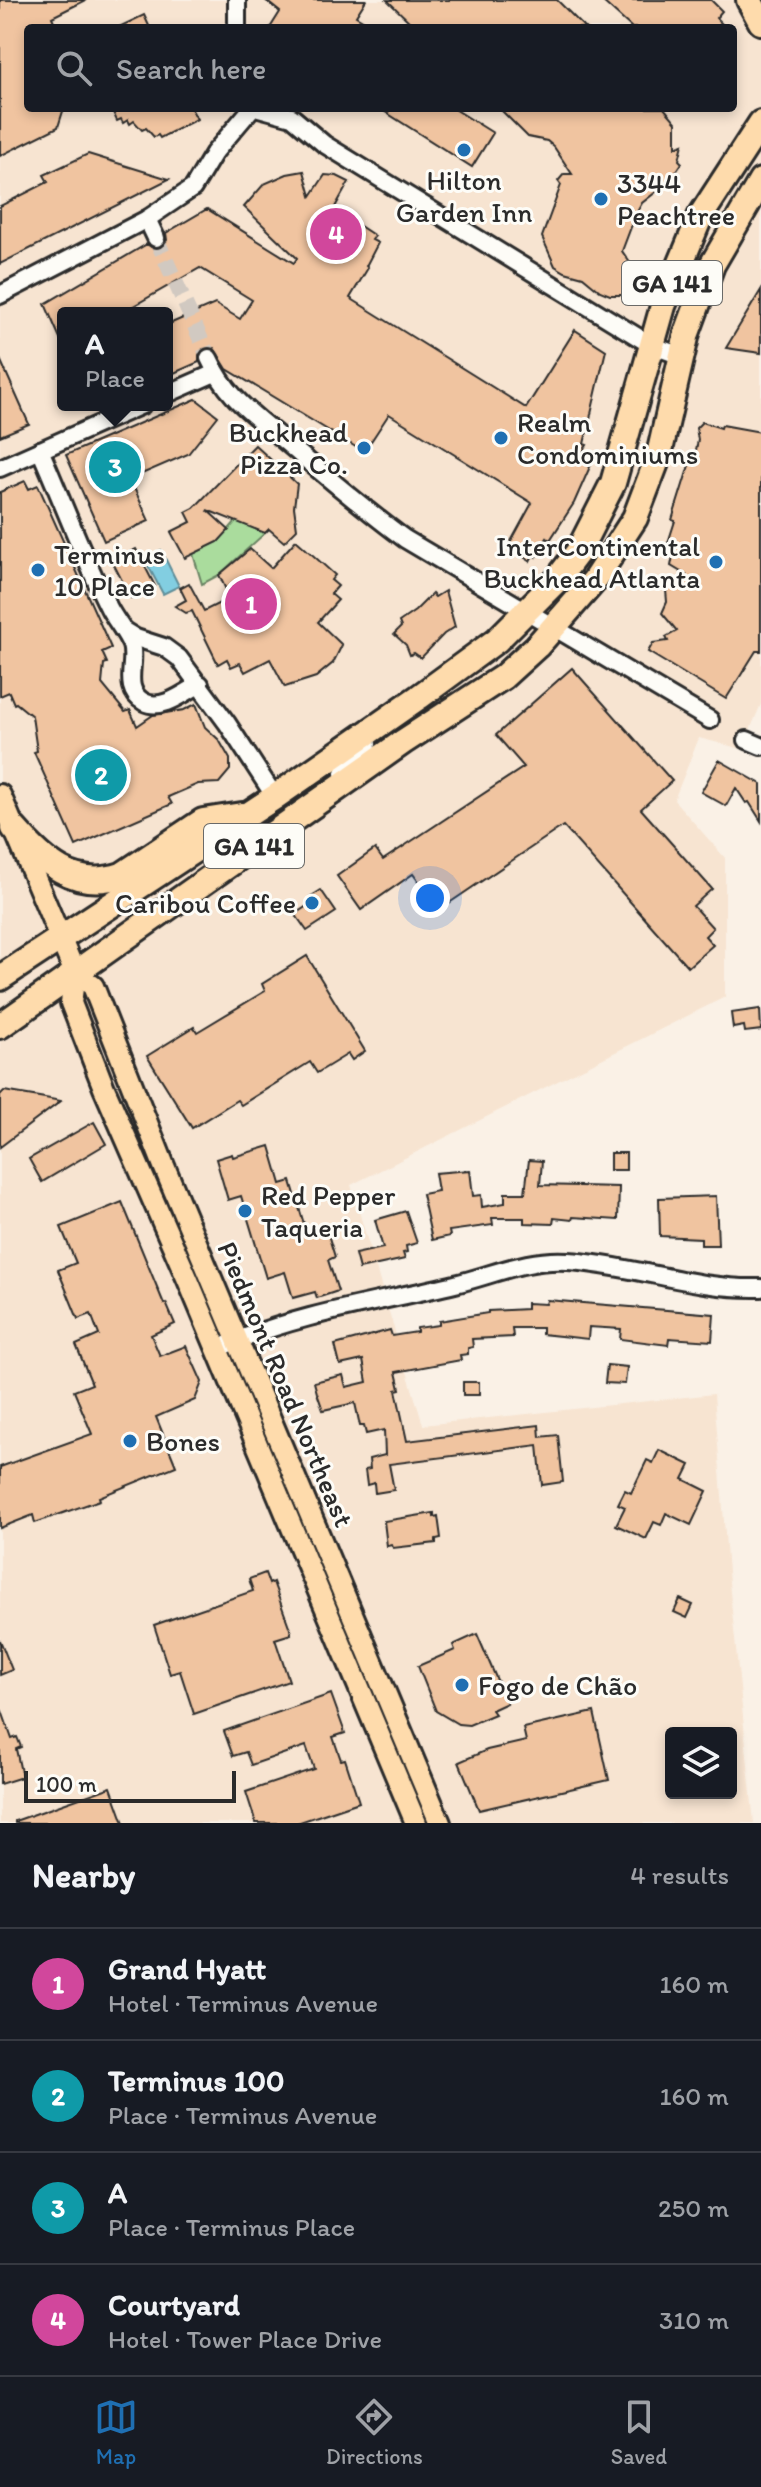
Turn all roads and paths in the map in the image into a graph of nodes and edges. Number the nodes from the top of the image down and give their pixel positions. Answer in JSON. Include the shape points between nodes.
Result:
{"nodes":[{"id":1,"x":237,"y":0,"type":"edge"},
{"id":2,"x":749,"y":0,"type":"edge"},
{"id":3,"x":761,"y":22,"type":"edge"},
{"id":4,"x":237,"y":24,"type":"edge"},
{"id":5,"x":249,"y":112,"type":"edge"},
{"id":6,"x":274,"y":112,"type":"edge"},
{"id":7,"x":761,"y":123,"type":"edge"},
{"id":8,"x":761,"y":181,"type":"edge"},
{"id":9,"x":147,"y":219,"type":"junction"},
{"id":10,"x":156,"y":238,"type":"tunnel mouth"},
{"id":11,"x":0,"y":295,"type":"edge"},
{"id":12,"x":651,"y":345,"type":"junction"},
{"id":13,"x":681,"y":356,"type":"junction"},
{"id":14,"x":173,"y":390,"type":"edge"},
{"id":15,"x":128,"y":411,"type":"edge"},
{"id":16,"x":40,"y":450,"type":"junction"},
{"id":17,"x":0,"y":468,"type":"edge"},
{"id":18,"x":527,"y":611,"type":"junction"},
{"id":19,"x":555,"y":627,"type":"junction"},
{"id":20,"x":122,"y":629,"type":"junction"},
{"id":21,"x":200,"y":684,"type":"junction"},
{"id":22,"x":419,"y":697,"type":"junction"},
{"id":23,"x":710,"y":720,"type":"dead end"},
{"id":24,"x":349,"y":781,"type":"junction"},
{"id":25,"x":0,"y":795,"type":"edge"},
{"id":26,"x":275,"y":797,"type":"junction"},
{"id":27,"x":248,"y":815,"type":"junction"},
{"id":28,"x":14,"y":828,"type":"junction"},
{"id":29,"x":61,"y":937,"type":"junction"},
{"id":30,"x":75,"y":973,"type":"junction"},
{"id":31,"x":0,"y":978,"type":"edge"},
{"id":32,"x":0,"y":1026,"type":"edge"},
{"id":33,"x":761,"y":1288,"type":"edge"},
{"id":34,"x":238,"y":1340,"type":"junction"},
{"id":35,"x":217,"y":1349,"type":"junction"},
{"id":36,"x":416,"y":1823,"type":"edge"},
{"id":37,"x":440,"y":1823,"type":"edge"}],
"edges":[{"from":1,"to":4,"type":"street"},
{"from":2,"to":3,"type":"highway"},
{"from":5,"to":9,"type":"street","via":[[193,188]]},
{"from":6,"to":12,"type":"street","via":[[292,117],[324,144]]},
{"from":7,"to":12,"type":"highway","number":"GA 141","via":[[700,217]]},
{"from":8,"to":13,"type":"highway","number":"GA 141","via":[[712,265]]},
{"from":9,"to":10,"type":"street"},
{"from":9,"to":11,"type":"street"},
{"from":12,"to":13,"type":"street"},
{"from":12,"to":18,"type":"highway","number":"GA 141","via":[[613,483],[578,552]]},
{"from":13,"to":19,"type":"highway","number":"GA 141","via":[[659,455],[635,518],[594,581]]},
{"from":14,"to":18,"type":"street","via":[[212,365],[246,411],[359,506]]},
{"from":15,"to":16,"type":"street"},
{"from":16,"to":17,"type":"street"},
{"from":16,"to":20,"type":"street"},
{"from":18,"to":19,"type":"street"},
{"from":18,"to":22,"type":"highway","number":"GA 141"},
{"from":19,"to":23,"type":"street"},
{"from":19,"to":24,"type":"highway","number":"GA 141","via":[[503,677]]},
{"from":20,"to":21,"type":"street","via":[[164,647]]},
{"from":20,"to":21,"type":"street","via":[[133,653],[133,689],[146,703],[170,701]]},
{"from":21,"to":26,"type":"street"},
{"from":22,"to":24,"type":"street","via":[[346,764],[343,773]]},
{"from":22,"to":26,"type":"highway","number":"GA 141"},
{"from":24,"to":30,"type":"highway","number":"GA 141"},
{"from":25,"to":28,"type":"main road","name":"Piedmont Road Northeast"},
{"from":26,"to":27,"type":"highway","number":"GA 141"},
{"from":27,"to":28,"type":"highway","via":[[203,821],[108,880],[68,875]]},
{"from":27,"to":29,"type":"highway","number":"GA 141"},
{"from":28,"to":29,"type":"main road","name":"Piedmont Road Northeast"},
{"from":29,"to":30,"type":"main road","name":"Piedmont Road Northeast"},
{"from":29,"to":31,"type":"highway","number":"GA 141"},
{"from":30,"to":32,"type":"highway","number":"GA 141"},
{"from":30,"to":34,"type":"main road","name":"Piedmont Road Northeast","via":[[93,986]]},
{"from":30,"to":35,"type":"main road","name":"Piedmont Road Northeast","via":[[71,1003]]},
{"from":33,"to":34,"type":"street","via":[[681,1280],[602,1264],[540,1261]]},
{"from":34,"to":35,"type":"street"},
{"from":34,"to":37,"type":"main road","name":"Piedmont Road Northeast"},
{"from":35,"to":36,"type":"main road","name":"Piedmont Road Northeast"}]}
